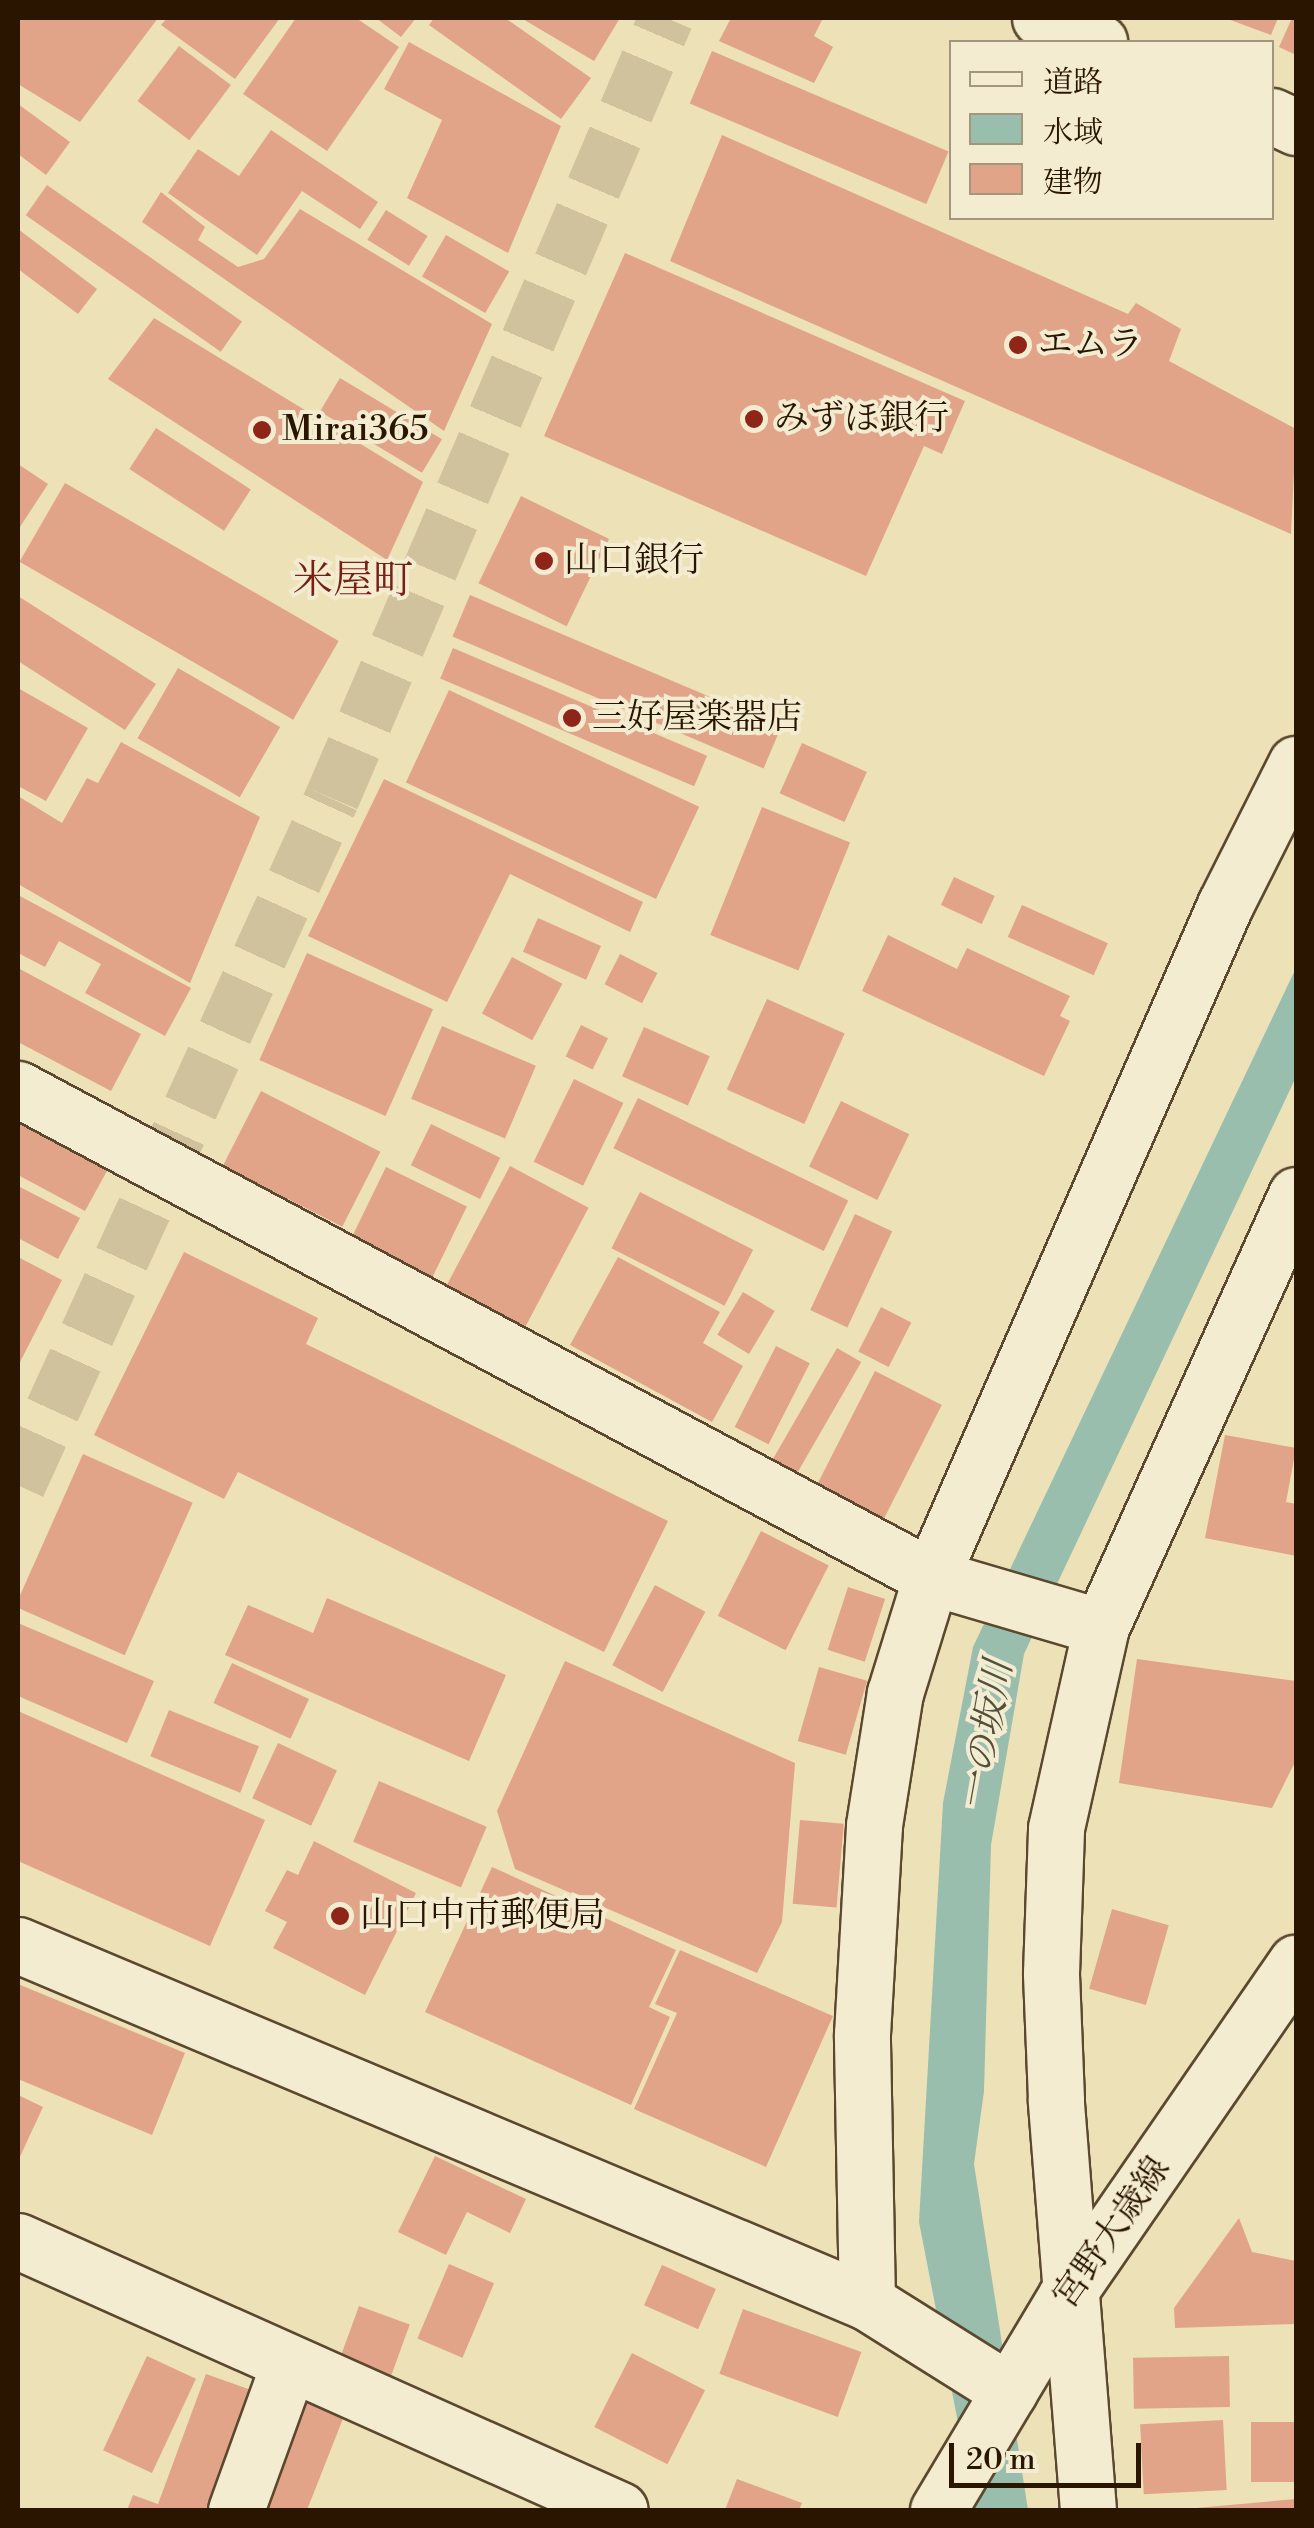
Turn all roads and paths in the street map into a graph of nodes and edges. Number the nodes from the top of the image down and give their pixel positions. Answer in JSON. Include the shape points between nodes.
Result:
{"nodes":[{"id":1,"x":1040,"y":18,"type":"edge"},
{"id":2,"x":1093,"y":40,"type":"edge"},
{"id":3,"x":1296,"y":764,"type":"edge"},
{"id":4,"x":18,"y":1089,"type":"edge"},
{"id":5,"x":1296,"y":1195,"type":"edge"},
{"id":6,"x":946,"y":1580,"type":"junction"},
{"id":7,"x":1101,"y":1628,"type":"junction"},
{"id":8,"x":18,"y":1944,"type":"edge"},
{"id":9,"x":1296,"y":1963,"type":"edge"},
{"id":10,"x":18,"y":2241,"type":"edge"},
{"id":11,"x":1066,"y":2296,"type":"junction"},
{"id":12,"x":868,"y":2302,"type":"junction"},
{"id":13,"x":288,"y":2366,"type":"junction"},
{"id":14,"x":1009,"y":2391,"type":"junction"},
{"id":15,"x":946,"y":2498,"type":"edge"},
{"id":16,"x":236,"y":2510,"type":"edge"},
{"id":17,"x":620,"y":2510,"type":"edge"},
{"id":18,"x":1088,"y":2510,"type":"edge"}],
"edges":[{"from":1,"to":2,"type":"street"},
{"from":3,"to":6,"type":"street","via":[[1225,904]]},
{"from":4,"to":6,"type":"street"},
{"from":5,"to":7,"type":"street"},
{"from":6,"to":7,"type":"street"},
{"from":6,"to":12,"type":"street","via":[[895,1693],[874,1825],[862,2034]]},
{"from":7,"to":11,"type":"street","via":[[1056,1828],[1051,1973]]},
{"from":8,"to":12,"type":"street"},
{"from":9,"to":11,"type":"street","name":"宮野大歳線"},
{"from":10,"to":13,"type":"street"},
{"from":11,"to":14,"type":"street","name":"宮野大歳線"},
{"from":11,"to":18,"type":"street"},
{"from":12,"to":14,"type":"street"},
{"from":13,"to":16,"type":"street"},
{"from":13,"to":17,"type":"street"},
{"from":14,"to":15,"type":"street","name":"宮野大歳線"}]}
